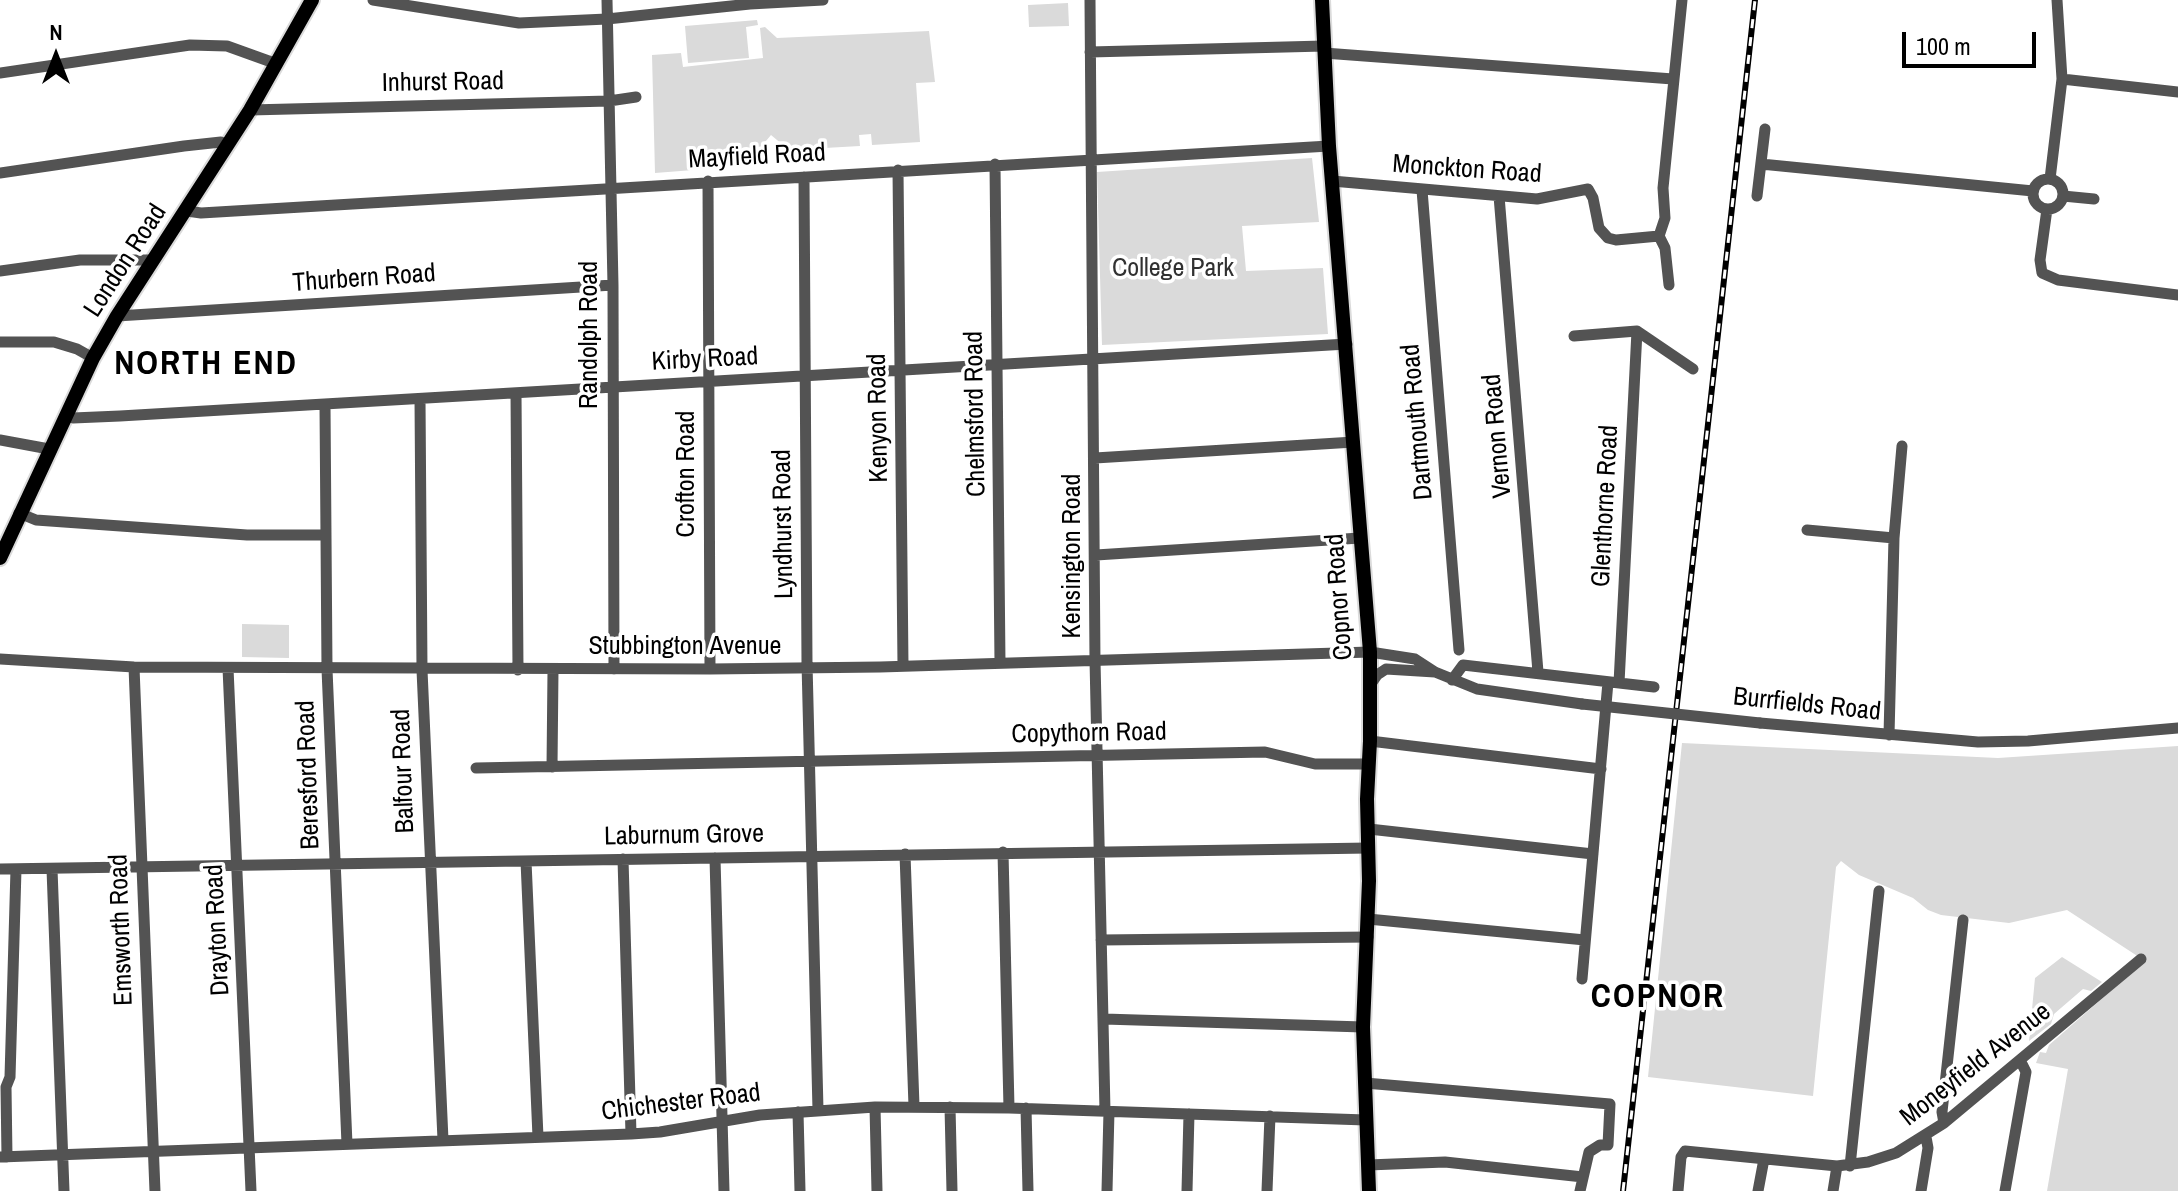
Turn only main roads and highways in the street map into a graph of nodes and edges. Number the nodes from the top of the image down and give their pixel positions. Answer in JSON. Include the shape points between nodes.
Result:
{"nodes":[{"id":1,"x":312,"y":0,"type":"edge"},
{"id":2,"x":1322,"y":0,"type":"edge"},
{"id":3,"x":0,"y":558,"type":"edge"},
{"id":4,"x":1369,"y":1191,"type":"edge"}],
"edges":[{"from":1,"to":3,"type":"main road","name":"London Road","via":[[250,110],[93,358]]},
{"from":2,"to":4,"type":"main road","name":"Copnor Road","via":[[1370,652],[1363,1027]]}]}
